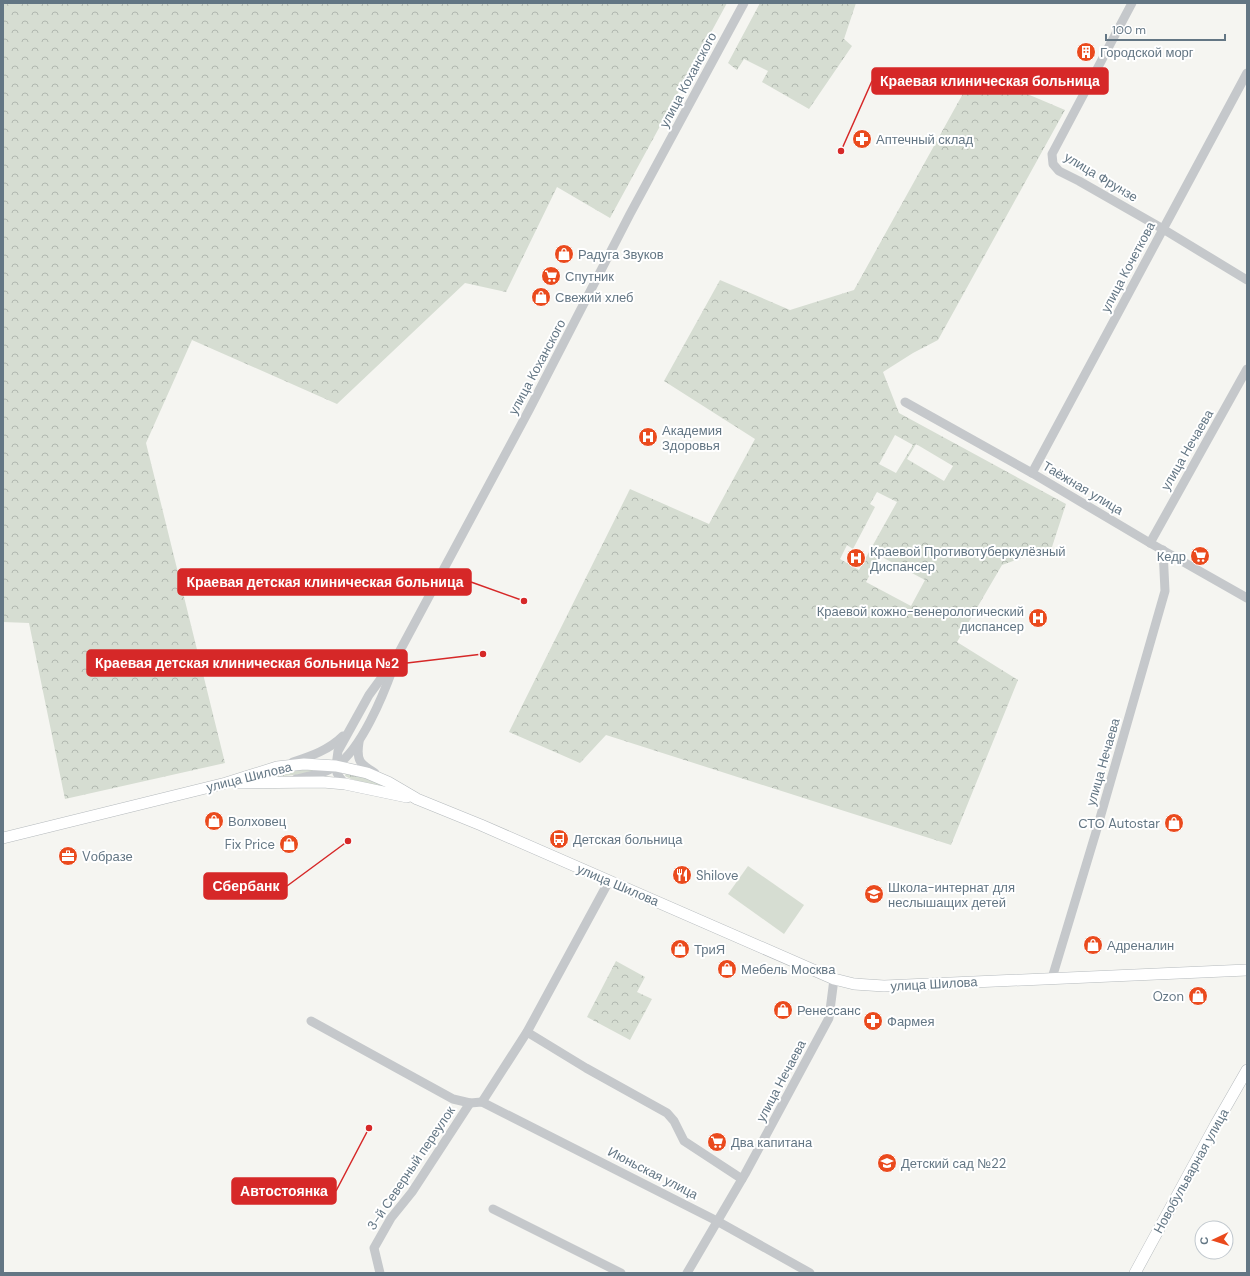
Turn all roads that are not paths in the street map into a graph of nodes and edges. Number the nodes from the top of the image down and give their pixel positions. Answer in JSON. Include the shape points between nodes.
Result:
{"nodes":[{"id":1,"x":744,"y":3,"type":"edge"},
{"id":2,"x":1132,"y":3,"type":"edge"},
{"id":3,"x":1247,"y":73,"type":"edge"},
{"id":4,"x":1163,"y":229,"type":"junction"},
{"id":5,"x":1247,"y":280,"type":"edge"},
{"id":6,"x":1247,"y":368,"type":"edge"},
{"id":7,"x":905,"y":402,"type":"dead end"},
{"id":8,"x":1032,"y":473,"type":"junction"},
{"id":9,"x":1150,"y":543,"type":"junction"},
{"id":10,"x":1163,"y":550,"type":"junction"},
{"id":11,"x":1247,"y":598,"type":"edge"},
{"id":12,"x":396,"y":658,"type":"junction"},
{"id":13,"x":350,"y":730,"type":"junction"},
{"id":14,"x":359,"y":740,"type":"junction"},
{"id":15,"x":336,"y":766,"type":"junction"},
{"id":16,"x":277,"y":767,"type":"junction"},
{"id":17,"x":279,"y":782,"type":"junction"},
{"id":18,"x":388,"y":782,"type":"junction"},
{"id":19,"x":226,"y":783,"type":"junction"},
{"id":20,"x":345,"y":784,"type":"junction"},
{"id":21,"x":417,"y":799,"type":"junction"},
{"id":22,"x":3,"y":838,"type":"edge"},
{"id":23,"x":609,"y":881,"type":"junction"},
{"id":24,"x":1247,"y":970,"type":"edge"},
{"id":25,"x":1052,"y":978,"type":"junction"},
{"id":26,"x":834,"y":979,"type":"junction"},
{"id":27,"x":311,"y":1021,"type":"dead end"},
{"id":28,"x":527,"y":1032,"type":"junction"},
{"id":29,"x":1247,"y":1070,"type":"edge"},
{"id":30,"x":470,"y":1102,"type":"junction"},
{"id":31,"x":482,"y":1102,"type":"junction"},
{"id":32,"x":742,"y":1179,"type":"junction"},
{"id":33,"x":493,"y":1209,"type":"dead end"},
{"id":34,"x":718,"y":1221,"type":"junction"},
{"id":35,"x":380,"y":1273,"type":"edge"},
{"id":36,"x":621,"y":1273,"type":"edge"},
{"id":37,"x":687,"y":1273,"type":"edge"},
{"id":38,"x":810,"y":1273,"type":"edge"},
{"id":39,"x":1136,"y":1273,"type":"edge"}],
"edges":[{"from":1,"to":12,"type":"street","name":"улица Коханского"},
{"from":2,"to":4,"type":"street","name":"улица Фрунзе","via":[[1052,154],[1053,164],[1059,171]]},
{"from":3,"to":4,"type":"street","name":"улица Кочеткова"},
{"from":4,"to":5,"type":"street","name":"улица Фрунзе"},
{"from":4,"to":8,"type":"street","name":"улица Кочеткова"},
{"from":6,"to":9,"type":"street","name":"улица Нечаева"},
{"from":7,"to":8,"type":"street","name":"Таёжная улица"},
{"from":8,"to":9,"type":"street","name":"Таёжная улица"},
{"from":9,"to":10,"type":"street","name":"Таёжная улица"},
{"from":10,"to":11,"type":"street","name":"Таёжная улица"},
{"from":10,"to":25,"type":"street","name":"улица Нечаева","via":[[1165,591]]},
{"from":12,"to":13,"type":"street","via":[[369,695]]},
{"from":12,"to":14,"type":"street","via":[[385,691]]},
{"from":13,"to":15,"type":"street","via":[[338,751]]},
{"from":13,"to":16,"type":"street","via":[[335,744],[313,755]]},
{"from":14,"to":15,"type":"street","via":[[350,755]]},
{"from":14,"to":18,"type":"street","via":[[359,760]]},
{"from":15,"to":16,"type":"main road","name":"улица Шилова","via":[[304,764]]},
{"from":15,"to":17,"type":"street","via":[[318,775]]},
{"from":15,"to":18,"type":"main road","name":"улица Шилова","via":[[367,773]]},
{"from":15,"to":20,"type":"street","via":[[337,773]]},
{"from":16,"to":19,"type":"main road","name":"улица Шилова"},
{"from":17,"to":19,"type":"main road"},
{"from":17,"to":20,"type":"main road"},
{"from":18,"to":21,"type":"main road","name":"улица Шилова"},
{"from":19,"to":22,"type":"main road","name":"улица Шилова"},
{"from":20,"to":21,"type":"main road"},
{"from":21,"to":23,"type":"main road","name":"улица Шилова"},
{"from":23,"to":26,"type":"main road","name":"улица Шилова"},
{"from":23,"to":28,"type":"street"},
{"from":24,"to":25,"type":"main road","name":"улица Шилова"},
{"from":25,"to":26,"type":"main road","name":"улица Шилова","via":[[884,986],[854,984]]},
{"from":26,"to":32,"type":"street","name":"улица Нечаева","via":[[829,1018]]},
{"from":27,"to":30,"type":"street","name":"Июньская улица","via":[[453,1099]]},
{"from":28,"to":31,"type":"street"},
{"from":28,"to":32,"type":"street","via":[[668,1113],[684,1141]]},
{"from":29,"to":39,"type":"main road","name":"Новобульварная улица"},
{"from":30,"to":31,"type":"street","name":"Июньская улица"},
{"from":30,"to":35,"type":"street","name":"3-й Северный переулок","via":[[412,1192],[391,1218],[374,1248]]},
{"from":31,"to":34,"type":"street","name":"Июньская улица"},
{"from":32,"to":34,"type":"street","name":"улица Нечаева"},
{"from":33,"to":36,"type":"street"},
{"from":34,"to":37,"type":"street","name":"улица Нечаева"},
{"from":34,"to":38,"type":"street","name":"Июньская улица"}]}
